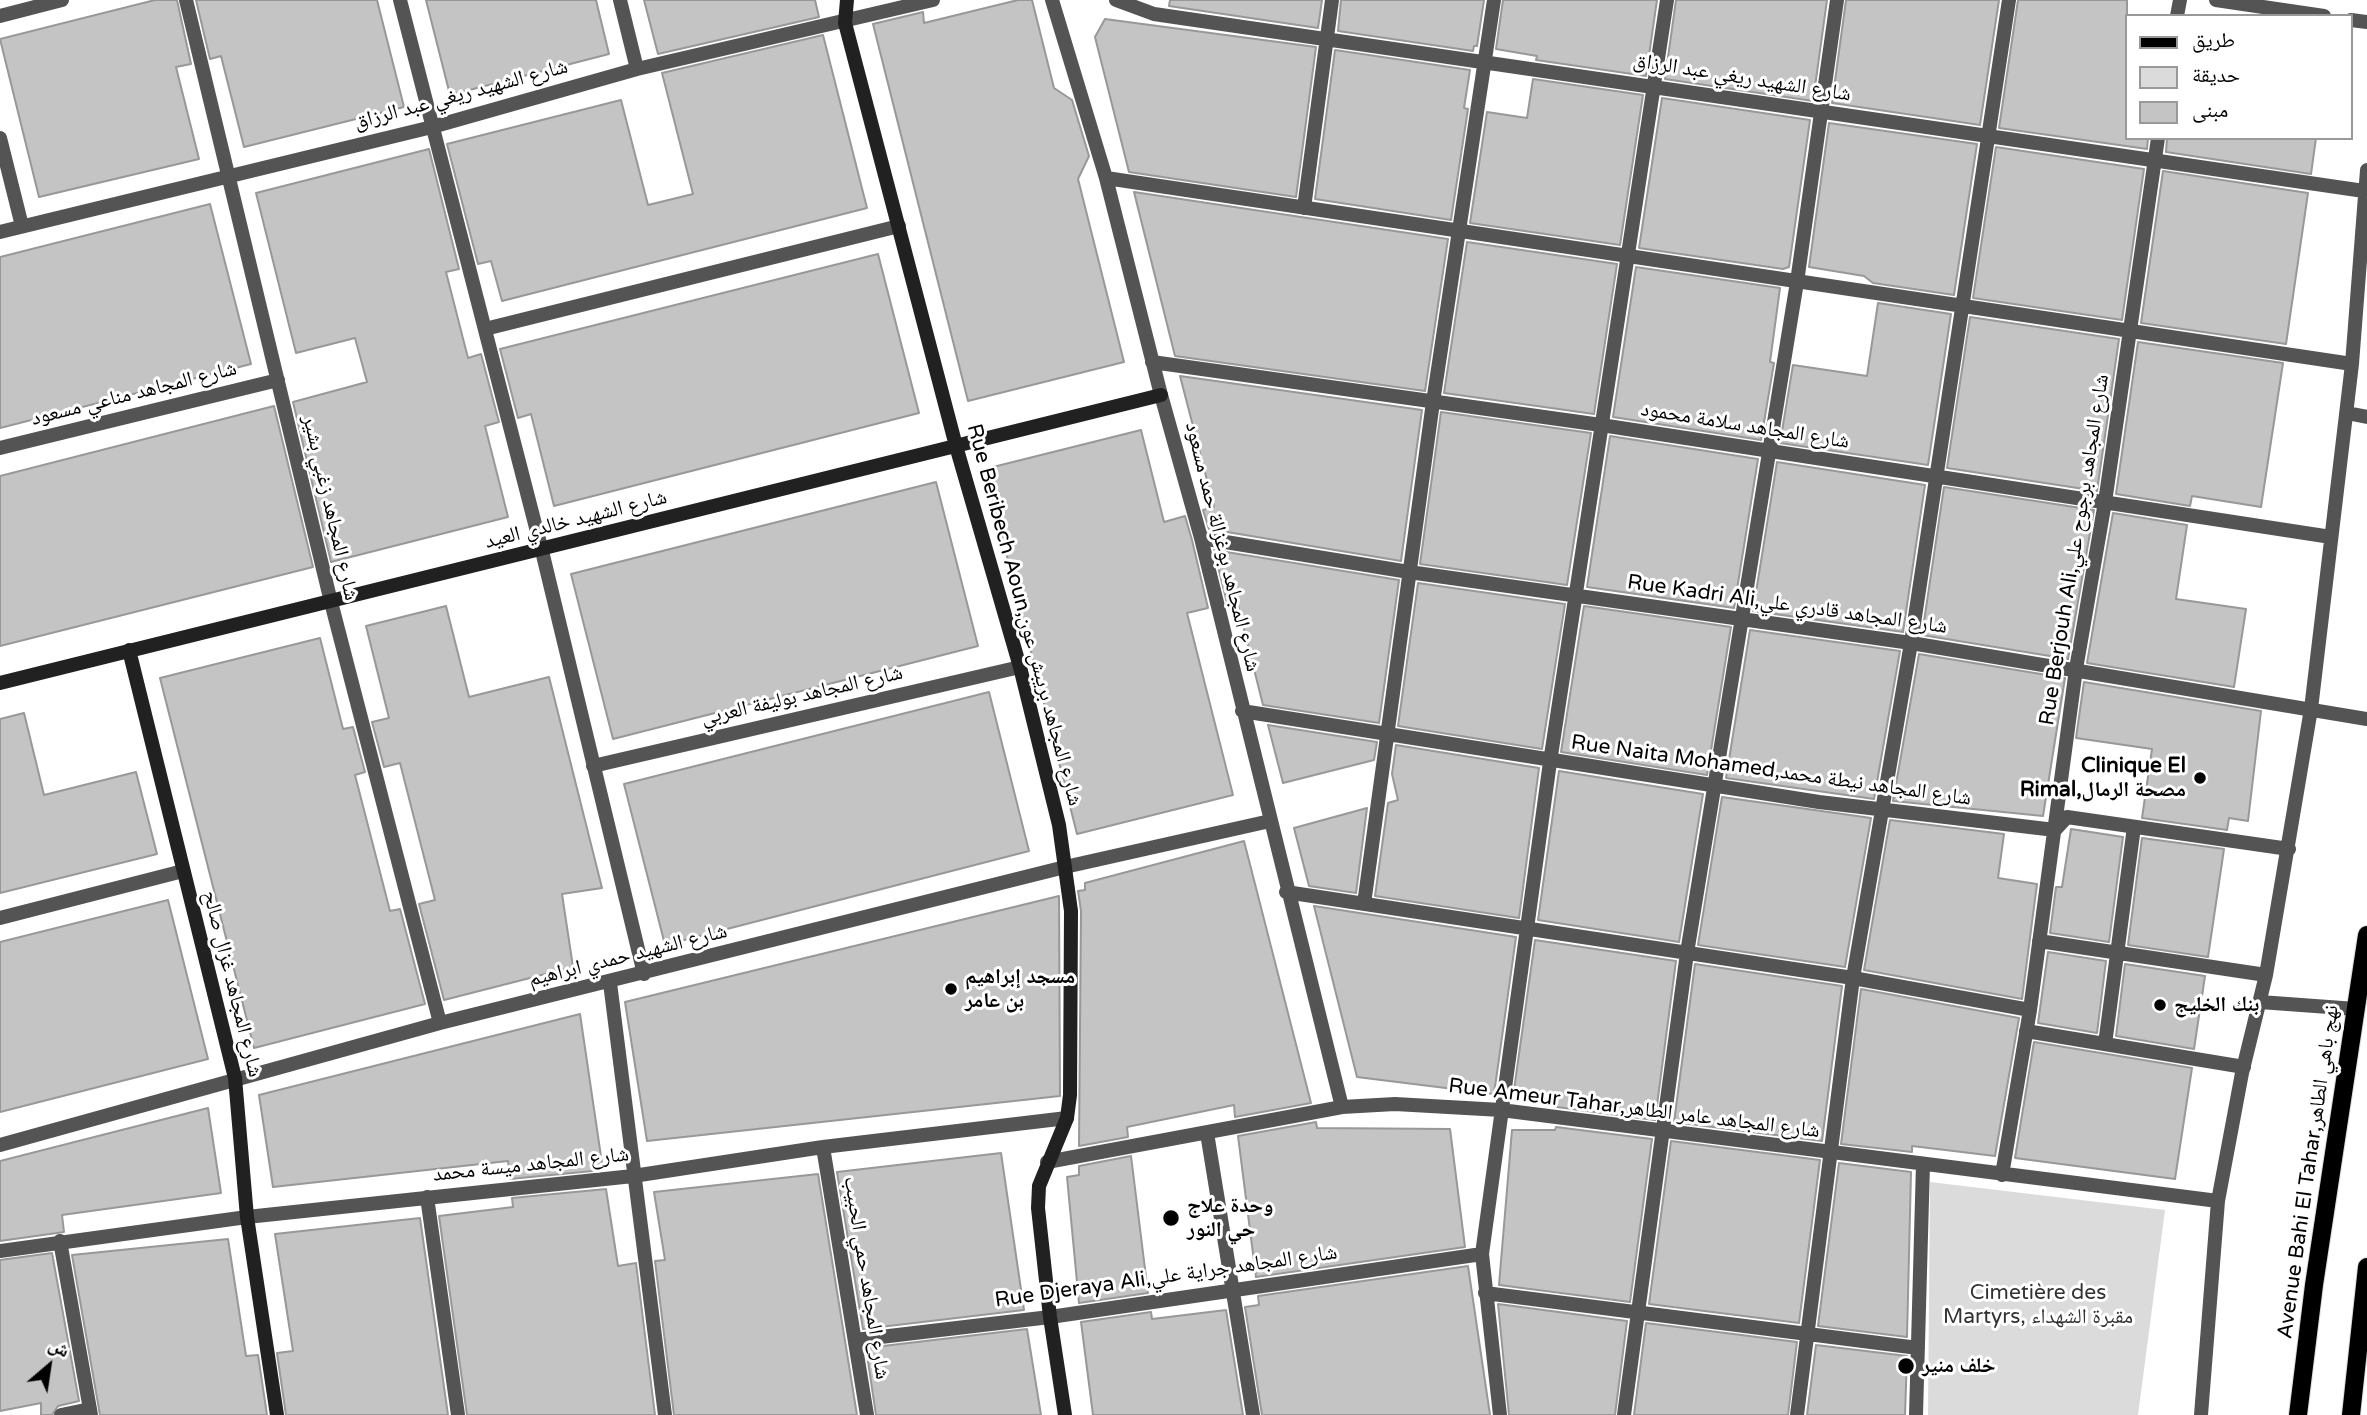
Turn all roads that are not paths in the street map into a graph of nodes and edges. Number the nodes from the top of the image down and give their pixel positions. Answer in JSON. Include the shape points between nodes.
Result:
{"nodes":[{"id":1,"x":62,"y":0,"type":"edge"},
{"id":2,"x":186,"y":0,"type":"edge"},
{"id":3,"x":400,"y":0,"type":"edge"},
{"id":4,"x":620,"y":0,"type":"edge"},
{"id":5,"x":847,"y":0,"type":"edge"},
{"id":6,"x":933,"y":0,"type":"edge"},
{"id":7,"x":1052,"y":0,"type":"edge"},
{"id":8,"x":1116,"y":0,"type":"edge"},
{"id":9,"x":1332,"y":0,"type":"edge"},
{"id":10,"x":1494,"y":0,"type":"edge"},
{"id":11,"x":1667,"y":0,"type":"edge"},
{"id":12,"x":1837,"y":0,"type":"edge"},
{"id":13,"x":2010,"y":0,"type":"edge"},
{"id":14,"x":2216,"y":0,"type":"edge"},
{"id":15,"x":1155,"y":7,"type":"edge"},
{"id":16,"x":2310,"y":14,"type":"edge"},
{"id":17,"x":0,"y":16,"type":"edge"},
{"id":18,"x":845,"y":23,"type":"junction"},
{"id":19,"x":1328,"y":39,"type":"junction"},
{"id":20,"x":1485,"y":60,"type":"junction"},
{"id":21,"x":636,"y":69,"type":"junction"},
{"id":22,"x":1653,"y":86,"type":"junction"},
{"id":23,"x":1821,"y":112,"type":"junction"},
{"id":24,"x":432,"y":127,"type":"junction"},
{"id":25,"x":1987,"y":137,"type":"junction"},
{"id":26,"x":0,"y":138,"type":"edge"},
{"id":27,"x":2158,"y":140,"type":"edge"},
{"id":28,"x":2154,"y":159,"type":"junction"},
{"id":29,"x":2367,"y":170,"type":"edge"},
{"id":30,"x":229,"y":176,"type":"junction"},
{"id":31,"x":1106,"y":178,"type":"junction"},
{"id":32,"x":2364,"y":191,"type":"junction"},
{"id":33,"x":1304,"y":208,"type":"junction"},
{"id":34,"x":22,"y":226,"type":"junction"},
{"id":35,"x":899,"y":226,"type":"junction"},
{"id":36,"x":1460,"y":231,"type":"junction"},
{"id":37,"x":0,"y":232,"type":"edge"},
{"id":38,"x":1627,"y":256,"type":"junction"},
{"id":39,"x":1797,"y":282,"type":"junction"},
{"id":40,"x":1961,"y":305,"type":"junction"},
{"id":41,"x":485,"y":329,"type":"junction"},
{"id":42,"x":2129,"y":330,"type":"junction"},
{"id":43,"x":1152,"y":362,"type":"junction"},
{"id":44,"x":2352,"y":364,"type":"junction"},
{"id":45,"x":278,"y":380,"type":"junction"},
{"id":46,"x":1161,"y":395,"type":"junction"},
{"id":47,"x":1433,"y":402,"type":"junction"},
{"id":48,"x":2347,"y":413,"type":"junction"},
{"id":49,"x":2367,"y":418,"type":"edge"},
{"id":50,"x":1601,"y":425,"type":"junction"},
{"id":51,"x":956,"y":446,"type":"junction"},
{"id":52,"x":0,"y":448,"type":"edge"},
{"id":53,"x":1770,"y":451,"type":"junction"},
{"id":54,"x":1937,"y":476,"type":"junction"},
{"id":55,"x":2105,"y":502,"type":"junction"},
{"id":56,"x":2331,"y":537,"type":"junction"},
{"id":57,"x":1201,"y":538,"type":"junction"},
{"id":58,"x":542,"y":551,"type":"junction"},
{"id":59,"x":1409,"y":572,"type":"junction"},
{"id":60,"x":1576,"y":596,"type":"junction"},
{"id":61,"x":331,"y":602,"type":"junction"},
{"id":62,"x":1743,"y":620,"type":"junction"},
{"id":63,"x":1911,"y":643,"type":"junction"},
{"id":64,"x":129,"y":650,"type":"junction"},
{"id":65,"x":1020,"y":667,"type":"junction"},
{"id":66,"x":2076,"y":669,"type":"junction"},
{"id":67,"x":0,"y":683,"type":"edge"},
{"id":68,"x":2311,"y":709,"type":"junction"},
{"id":69,"x":1242,"y":711,"type":"junction"},
{"id":70,"x":2367,"y":719,"type":"edge"},
{"id":71,"x":1386,"y":735,"type":"junction"},
{"id":72,"x":1550,"y":762,"type":"junction"},
{"id":73,"x":593,"y":766,"type":"junction"},
{"id":74,"x":1714,"y":787,"type":"junction"},
{"id":75,"x":1881,"y":810,"type":"junction"},
{"id":76,"x":1270,"y":821,"type":"junction"},
{"id":77,"x":2134,"y":827,"type":"junction"},
{"id":78,"x":2055,"y":830,"type":"junction"},
{"id":79,"x":2289,"y":849,"type":"junction"},
{"id":80,"x":1065,"y":867,"type":"junction"},
{"id":81,"x":183,"y":871,"type":"junction"},
{"id":82,"x":1286,"y":891,"type":"junction"},
{"id":83,"x":1364,"y":904,"type":"junction"},
{"id":84,"x":0,"y":918,"type":"edge"},
{"id":85,"x":1527,"y":927,"type":"junction"},
{"id":86,"x":2367,"y":935,"type":"edge"},
{"id":87,"x":2039,"y":941,"type":"junction"},
{"id":88,"x":2117,"y":952,"type":"junction"},
{"id":89,"x":1687,"y":953,"type":"junction"},
{"id":90,"x":645,"y":974,"type":"junction"},
{"id":91,"x":2266,"y":975,"type":"junction"},
{"id":92,"x":1853,"y":978,"type":"junction"},
{"id":93,"x":610,"y":983,"type":"junction"},
{"id":94,"x":2260,"y":1002,"type":"junction"},
{"id":95,"x":2356,"y":1009,"type":"junction"},
{"id":96,"x":2030,"y":1010,"type":"junction"},
{"id":97,"x":440,"y":1023,"type":"junction"},
{"id":98,"x":2026,"y":1031,"type":"junction"},
{"id":99,"x":2105,"y":1044,"type":"junction"},
{"id":100,"x":2244,"y":1067,"type":"junction"},
{"id":101,"x":235,"y":1078,"type":"junction"},
{"id":102,"x":1342,"y":1107,"type":"junction"},
{"id":103,"x":1501,"y":1110,"type":"junction"},
{"id":104,"x":1067,"y":1118,"type":"junction"},
{"id":105,"x":1207,"y":1133,"type":"junction"},
{"id":106,"x":1663,"y":1133,"type":"junction"},
{"id":107,"x":0,"y":1145,"type":"edge"},
{"id":108,"x":823,"y":1147,"type":"junction"},
{"id":109,"x":1831,"y":1153,"type":"junction"},
{"id":110,"x":1047,"y":1162,"type":"junction"},
{"id":111,"x":1923,"y":1164,"type":"junction"},
{"id":112,"x":633,"y":1175,"type":"junction"},
{"id":113,"x":2002,"y":1175,"type":"junction"},
{"id":114,"x":427,"y":1196,"type":"junction"},
{"id":115,"x":2218,"y":1201,"type":"junction"},
{"id":116,"x":247,"y":1217,"type":"junction"},
{"id":117,"x":60,"y":1241,"type":"junction"},
{"id":118,"x":0,"y":1251,"type":"edge"},
{"id":119,"x":1482,"y":1254,"type":"junction"},
{"id":120,"x":2367,"y":1267,"type":"edge"},
{"id":121,"x":1235,"y":1287,"type":"junction"},
{"id":122,"x":1485,"y":1293,"type":"junction"},
{"id":123,"x":1638,"y":1312,"type":"junction"},
{"id":124,"x":1049,"y":1317,"type":"junction"},
{"id":125,"x":1810,"y":1333,"type":"junction"},
{"id":126,"x":855,"y":1340,"type":"junction"},
{"id":127,"x":1918,"y":1348,"type":"junction"},
{"id":128,"x":2361,"y":1364,"type":"edge"},
{"id":129,"x":90,"y":1412,"type":"edge"},
{"id":130,"x":61,"y":1415,"type":"edge"},
{"id":131,"x":277,"y":1415,"type":"edge"},
{"id":132,"x":458,"y":1415,"type":"edge"},
{"id":133,"x":665,"y":1415,"type":"edge"},
{"id":134,"x":867,"y":1415,"type":"edge"},
{"id":135,"x":1065,"y":1415,"type":"edge"},
{"id":136,"x":1253,"y":1415,"type":"edge"},
{"id":137,"x":1500,"y":1415,"type":"edge"},
{"id":138,"x":1624,"y":1415,"type":"edge"},
{"id":139,"x":1797,"y":1415,"type":"edge"},
{"id":140,"x":1916,"y":1415,"type":"edge"},
{"id":141,"x":2201,"y":1415,"type":"edge"},
{"id":142,"x":2298,"y":1415,"type":"edge"},
{"id":143,"x":2351,"y":1415,"type":"edge"}],
"edges":[{"from":1,"to":17,"type":"street"},
{"from":2,"to":30,"type":"street","name":"شارع المجاهد زغبي بشير"},
{"from":3,"to":24,"type":"street"},
{"from":4,"to":21,"type":"street"},
{"from":5,"to":18,"type":"street","name":"Rue Beribech Aoun,شارع المجاهد بريبش عون"},
{"from":6,"to":18,"type":"street","name":"شارع الشهيد ريغي عبد الرزاق"},
{"from":7,"to":31,"type":"street","name":"شارع المجاهد بوغزالة حمد مسعود"},
{"from":8,"to":15,"type":"street","name":"شارع الشهيد ريغي عبد الرزاق"},
{"from":9,"to":19,"type":"street"},
{"from":10,"to":20,"type":"street"},
{"from":11,"to":22,"type":"street"},
{"from":12,"to":23,"type":"street"},
{"from":13,"to":25,"type":"street"},
{"from":14,"to":16,"type":"street"},
{"from":15,"to":19,"type":"street","name":"شارع الشهيد ريغي عبد الرزاق"},
{"from":18,"to":21,"type":"street","name":"شارع الشهيد ريغي عبد الرزاق"},
{"from":18,"to":35,"type":"street","name":"Rue Beribech Aoun,شارع المجاهد بريبش عون"},
{"from":19,"to":20,"type":"street","name":"شارع الشهيد ريغي عبد الرزاق"},
{"from":19,"to":33,"type":"street"},
{"from":20,"to":22,"type":"street","name":"شارع الشهيد ريغي عبد الرزاق"},
{"from":20,"to":36,"type":"street"},
{"from":21,"to":24,"type":"street","name":"شارع الشهيد ريغي عبد الرزاق"},
{"from":22,"to":23,"type":"street","name":"شارع الشهيد ريغي عبد الرزاق"},
{"from":22,"to":38,"type":"street"},
{"from":23,"to":25,"type":"street","name":"شارع الشهيد ريغي عبد الرزاق"},
{"from":23,"to":39,"type":"street"},
{"from":24,"to":30,"type":"street","name":"شارع الشهيد ريغي عبد الرزاق"},
{"from":24,"to":41,"type":"street"},
{"from":25,"to":28,"type":"street","name":"شارع الشهيد ريغي عبد الرزاق"},
{"from":25,"to":40,"type":"street"},
{"from":26,"to":34,"type":"street"},
{"from":27,"to":28,"type":"street","name":"Rue Berjouh Ali,شارع المجاهد برجوح علي"},
{"from":28,"to":32,"type":"street","name":"شارع الشهيد ريغي عبد الرزاق"},
{"from":28,"to":42,"type":"street","name":"Rue Berjouh Ali,شارع المجاهد برجوح علي"},
{"from":29,"to":32,"type":"street"},
{"from":30,"to":34,"type":"street","name":"شارع الشهيد ريغي عبد الرزاق"},
{"from":30,"to":45,"type":"street","name":"شارع المجاهد زغبي بشير"},
{"from":31,"to":33,"type":"street"},
{"from":31,"to":43,"type":"street","name":"شارع المجاهد بوغزالة حمد مسعود"},
{"from":32,"to":44,"type":"street"},
{"from":33,"to":36,"type":"street"},
{"from":34,"to":37,"type":"street","name":"شارع الشهيد ريغي عبد الرزاق"},
{"from":35,"to":41,"type":"street"},
{"from":35,"to":51,"type":"street","name":"Rue Beribech Aoun,شارع المجاهد بريبش عون"},
{"from":36,"to":38,"type":"street"},
{"from":36,"to":47,"type":"street"},
{"from":38,"to":39,"type":"street"},
{"from":38,"to":50,"type":"street"},
{"from":39,"to":40,"type":"street"},
{"from":39,"to":53,"type":"street"},
{"from":40,"to":42,"type":"street"},
{"from":40,"to":54,"type":"street"},
{"from":41,"to":58,"type":"street"},
{"from":42,"to":44,"type":"street"},
{"from":42,"to":55,"type":"street","name":"Rue Berjouh Ali,شارع المجاهد برجوح علي"},
{"from":43,"to":46,"type":"street","name":"شارع المجاهد بوغزالة حمد مسعود"},
{"from":43,"to":47,"type":"street","name":"شارع المجاهد سلامة محمود"},
{"from":44,"to":48,"type":"street"},
{"from":45,"to":52,"type":"street","name":"شارع المجاهد مناعي مسعود"},
{"from":45,"to":61,"type":"street","name":"شارع المجاهد زغبي بشير"},
{"from":46,"to":51,"type":"street","name":"شارع الشهيد خالدي العيد"},
{"from":46,"to":57,"type":"street","name":"شارع المجاهد بوغزالة حمد مسعود"},
{"from":47,"to":50,"type":"street","name":"شارع المجاهد سلامة محمود"},
{"from":47,"to":59,"type":"street"},
{"from":48,"to":49,"type":"street"},
{"from":48,"to":56,"type":"street"},
{"from":50,"to":53,"type":"street","name":"شارع المجاهد سلامة محمود"},
{"from":50,"to":60,"type":"street"},
{"from":51,"to":58,"type":"street","name":"شارع الشهيد خالدي العيد"},
{"from":51,"to":65,"type":"street","name":"Rue Beribech Aoun,شارع المجاهد بريبش عون"},
{"from":53,"to":54,"type":"street","name":"شارع المجاهد سلامة محمود"},
{"from":53,"to":62,"type":"street"},
{"from":54,"to":55,"type":"street","name":"شارع المجاهد سلامة محمود"},
{"from":54,"to":63,"type":"street"},
{"from":55,"to":56,"type":"street","name":"شارع المجاهد سلامة محمود"},
{"from":55,"to":66,"type":"street","name":"Rue Berjouh Ali,شارع المجاهد برجوح علي"},
{"from":56,"to":68,"type":"street"},
{"from":57,"to":59,"type":"street","name":"Rue Kadri Ali,شارع المجاهد قادري علي"},
{"from":57,"to":69,"type":"street","name":"شارع المجاهد بوغزالة حمد مسعود"},
{"from":58,"to":61,"type":"street","name":"شارع الشهيد خالدي العيد"},
{"from":58,"to":73,"type":"street"},
{"from":59,"to":60,"type":"street","name":"Rue Kadri Ali,شارع المجاهد قادري علي"},
{"from":59,"to":71,"type":"street"},
{"from":60,"to":62,"type":"street","name":"Rue Kadri Ali,شارع المجاهد قادري علي"},
{"from":60,"to":72,"type":"street"},
{"from":61,"to":64,"type":"street","name":"شارع الشهيد خالدي العيد"},
{"from":61,"to":97,"type":"street","name":"شارع المجاهد زغبي بشير"},
{"from":62,"to":63,"type":"street","name":"Rue Kadri Ali,شارع المجاهد قادري علي"},
{"from":62,"to":74,"type":"street"},
{"from":63,"to":66,"type":"street","name":"Rue Kadri Ali,شارع المجاهد قادري علي"},
{"from":63,"to":75,"type":"street"},
{"from":64,"to":67,"type":"street","name":"شارع الشهيد خالدي العيد"},
{"from":64,"to":81,"type":"street","name":"شارع المجاهد غزال صالح"},
{"from":65,"to":73,"type":"street","name":"شارع المجاهد بوليفة العربي"},
{"from":65,"to":80,"type":"street","name":"Rue Beribech Aoun,شارع المجاهد بريبش عون"},
{"from":66,"to":68,"type":"street","name":"Rue Kadri Ali,شارع المجاهد قادري علي"},
{"from":66,"to":78,"type":"street","name":"Rue Berjouh Ali,شارع المجاهد برجوح علي"},
{"from":68,"to":70,"type":"street","name":"Rue Kadri Ali,شارع المجاهد قادري علي"},
{"from":68,"to":79,"type":"street"},
{"from":69,"to":71,"type":"street","name":"Rue Naita Mohamed,شارع المجاهد نيطة محمد"},
{"from":69,"to":76,"type":"street","name":"شارع المجاهد بوغزالة حمد مسعود"},
{"from":71,"to":72,"type":"street","name":"Rue Naita Mohamed,شارع المجاهد نيطة محمد"},
{"from":71,"to":83,"type":"street"},
{"from":72,"to":74,"type":"street","name":"Rue Naita Mohamed,شارع المجاهد نيطة محمد"},
{"from":72,"to":85,"type":"street"},
{"from":73,"to":90,"type":"street"},
{"from":74,"to":75,"type":"street","name":"Rue Naita Mohamed,شارع المجاهد نيطة محمد"},
{"from":74,"to":89,"type":"street"},
{"from":75,"to":78,"type":"street","name":"Rue Naita Mohamed,شارع المجاهد نيطة محمد"},
{"from":75,"to":92,"type":"street"},
{"from":76,"to":80,"type":"street","name":"شارع الشهيد حمدي ابراهيم"},
{"from":76,"to":82,"type":"street","name":"شارع المجاهد بوغزالة حمد مسعود"},
{"from":77,"to":78,"type":"street","name":"Rue Naita Mohamed,شارع المجاهد نيطة محمد","via":[[2067,817]]},
{"from":77,"to":79,"type":"street","name":"Rue Naita Mohamed,شارع المجاهد نيطة محمد"},
{"from":77,"to":88,"type":"street"},
{"from":78,"to":87,"type":"street","name":"Rue Berjouh Ali,شارع المجاهد برجوح علي"},
{"from":79,"to":91,"type":"street"},
{"from":80,"to":90,"type":"street","name":"شارع الشهيد حمدي ابراهيم"},
{"from":80,"to":104,"type":"street","name":"Rue Beribech Aoun,شارع المجاهد بريبش عون","via":[[1071,911]]},
{"from":81,"to":84,"type":"street"},
{"from":81,"to":101,"type":"street","name":"شارع المجاهد غزال صالح"},
{"from":82,"to":83,"type":"street"},
{"from":82,"to":102,"type":"street","name":"شارع المجاهد بوغزالة حمد مسعود"},
{"from":83,"to":85,"type":"street"},
{"from":85,"to":89,"type":"street"},
{"from":85,"to":103,"type":"street"},
{"from":86,"to":95,"type":"main road","name":"Avenue Bahi El Tahar,نهج باهي الطاهر"},
{"from":87,"to":88,"type":"street"},
{"from":87,"to":96,"type":"street","name":"Rue Berjouh Ali,شارع المجاهد برجوح علي"},
{"from":88,"to":91,"type":"street"},
{"from":88,"to":99,"type":"street"},
{"from":89,"to":92,"type":"street"},
{"from":89,"to":106,"type":"street"},
{"from":90,"to":93,"type":"street","name":"شارع الشهيد حمدي ابراهيم"},
{"from":91,"to":94,"type":"street"},
{"from":92,"to":96,"type":"street"},
{"from":92,"to":109,"type":"street"},
{"from":93,"to":97,"type":"street","name":"شارع الشهيد حمدي ابراهيم"},
{"from":93,"to":112,"type":"street"},
{"from":94,"to":95,"type":"street"},
{"from":94,"to":100,"type":"street"},
{"from":95,"to":142,"type":"main road","name":"Avenue Bahi El Tahar,نهج باهي الطاهر"},
{"from":96,"to":98,"type":"street","name":"Rue Berjouh Ali,شارع المجاهد برجوح علي"},
{"from":97,"to":101,"type":"street","name":"شارع الشهيد حمدي ابراهيم"},
{"from":98,"to":99,"type":"street"},
{"from":98,"to":113,"type":"street","name":"Rue Berjouh Ali,شارع المجاهد برجوح علي"},
{"from":99,"to":100,"type":"street"},
{"from":100,"to":115,"type":"street"},
{"from":101,"to":107,"type":"street","name":"شارع الشهيد حمدي ابراهيم"},
{"from":101,"to":116,"type":"street","name":"شارع المجاهد غزال صالح"},
{"from":102,"to":103,"type":"street","name":"Rue Ameur Tahar,شارع المجاهد عامر الطاهر","via":[[1395,1104]]},
{"from":102,"to":105,"type":"street","name":"Rue Ameur Tahar,شارع المجاهد عامر الطاهر"},
{"from":103,"to":106,"type":"street","name":"Rue Ameur Tahar,شارع المجاهد عامر الطاهر"},
{"from":103,"to":119,"type":"street"},
{"from":104,"to":108,"type":"street","name":"شارع المجاهد ميسة محمد"},
{"from":104,"to":110,"type":"street","name":"Rue Beribech Aoun,شارع المجاهد بريبش عون"},
{"from":105,"to":110,"type":"street","name":"Rue Ameur Tahar,شارع المجاهد عامر الطاهر"},
{"from":105,"to":121,"type":"street"},
{"from":106,"to":109,"type":"street","name":"Rue Ameur Tahar,شارع المجاهد عامر الطاهر"},
{"from":106,"to":123,"type":"street"},
{"from":108,"to":112,"type":"street","name":"شارع المجاهد ميسة محمد"},
{"from":108,"to":126,"type":"street","name":"شارع المجاهد حمي الحبيب"},
{"from":109,"to":111,"type":"street","name":"Rue Ameur Tahar,شارع المجاهد عامر الطاهر"},
{"from":109,"to":125,"type":"street"},
{"from":110,"to":124,"type":"street","name":"Rue Beribech Aoun,شارع المجاهد بريبش عون","via":[[1038,1208]]},
{"from":111,"to":113,"type":"street","name":"Rue Ameur Tahar,شارع المجاهد عامر الطاهر"},
{"from":111,"to":127,"type":"street"},
{"from":112,"to":114,"type":"street","name":"شارع المجاهد ميسة محمد"},
{"from":112,"to":133,"type":"street"},
{"from":113,"to":115,"type":"street","name":"Rue Ameur Tahar,شارع المجاهد عامر الطاهر"},
{"from":114,"to":116,"type":"street","name":"شارع المجاهد ميسة محمد"},
{"from":114,"to":132,"type":"street"},
{"from":115,"to":141,"type":"street"},
{"from":116,"to":117,"type":"street","name":"شارع المجاهد ميسة محمد"},
{"from":116,"to":131,"type":"street","name":"شارع المجاهد غزال صالح"},
{"from":117,"to":118,"type":"street","name":"شارع المجاهد ميسة محمد"},
{"from":117,"to":129,"type":"street"},
{"from":119,"to":121,"type":"street","name":"Rue Djeraya Ali,شارع المجاهد جراية علي"},
{"from":119,"to":122,"type":"street"},
{"from":120,"to":128,"type":"main road"},
{"from":121,"to":124,"type":"street","name":"Rue Djeraya Ali,شارع المجاهد جراية علي"},
{"from":121,"to":136,"type":"street"},
{"from":122,"to":123,"type":"street"},
{"from":122,"to":137,"type":"street"},
{"from":123,"to":125,"type":"street"},
{"from":123,"to":138,"type":"street"},
{"from":124,"to":126,"type":"street","name":"Rue Djeraya Ali,شارع المجاهد جراية علي"},
{"from":124,"to":135,"type":"street","name":"Rue Beribech Aoun,شارع المجاهد بريبش عون"},
{"from":125,"to":127,"type":"street"},
{"from":125,"to":139,"type":"street"},
{"from":126,"to":134,"type":"street","name":"شارع المجاهد حمي الحبيب"},
{"from":127,"to":140,"type":"street"},
{"from":128,"to":143,"type":"main road"},
{"from":129,"to":130,"type":"street"}]}
